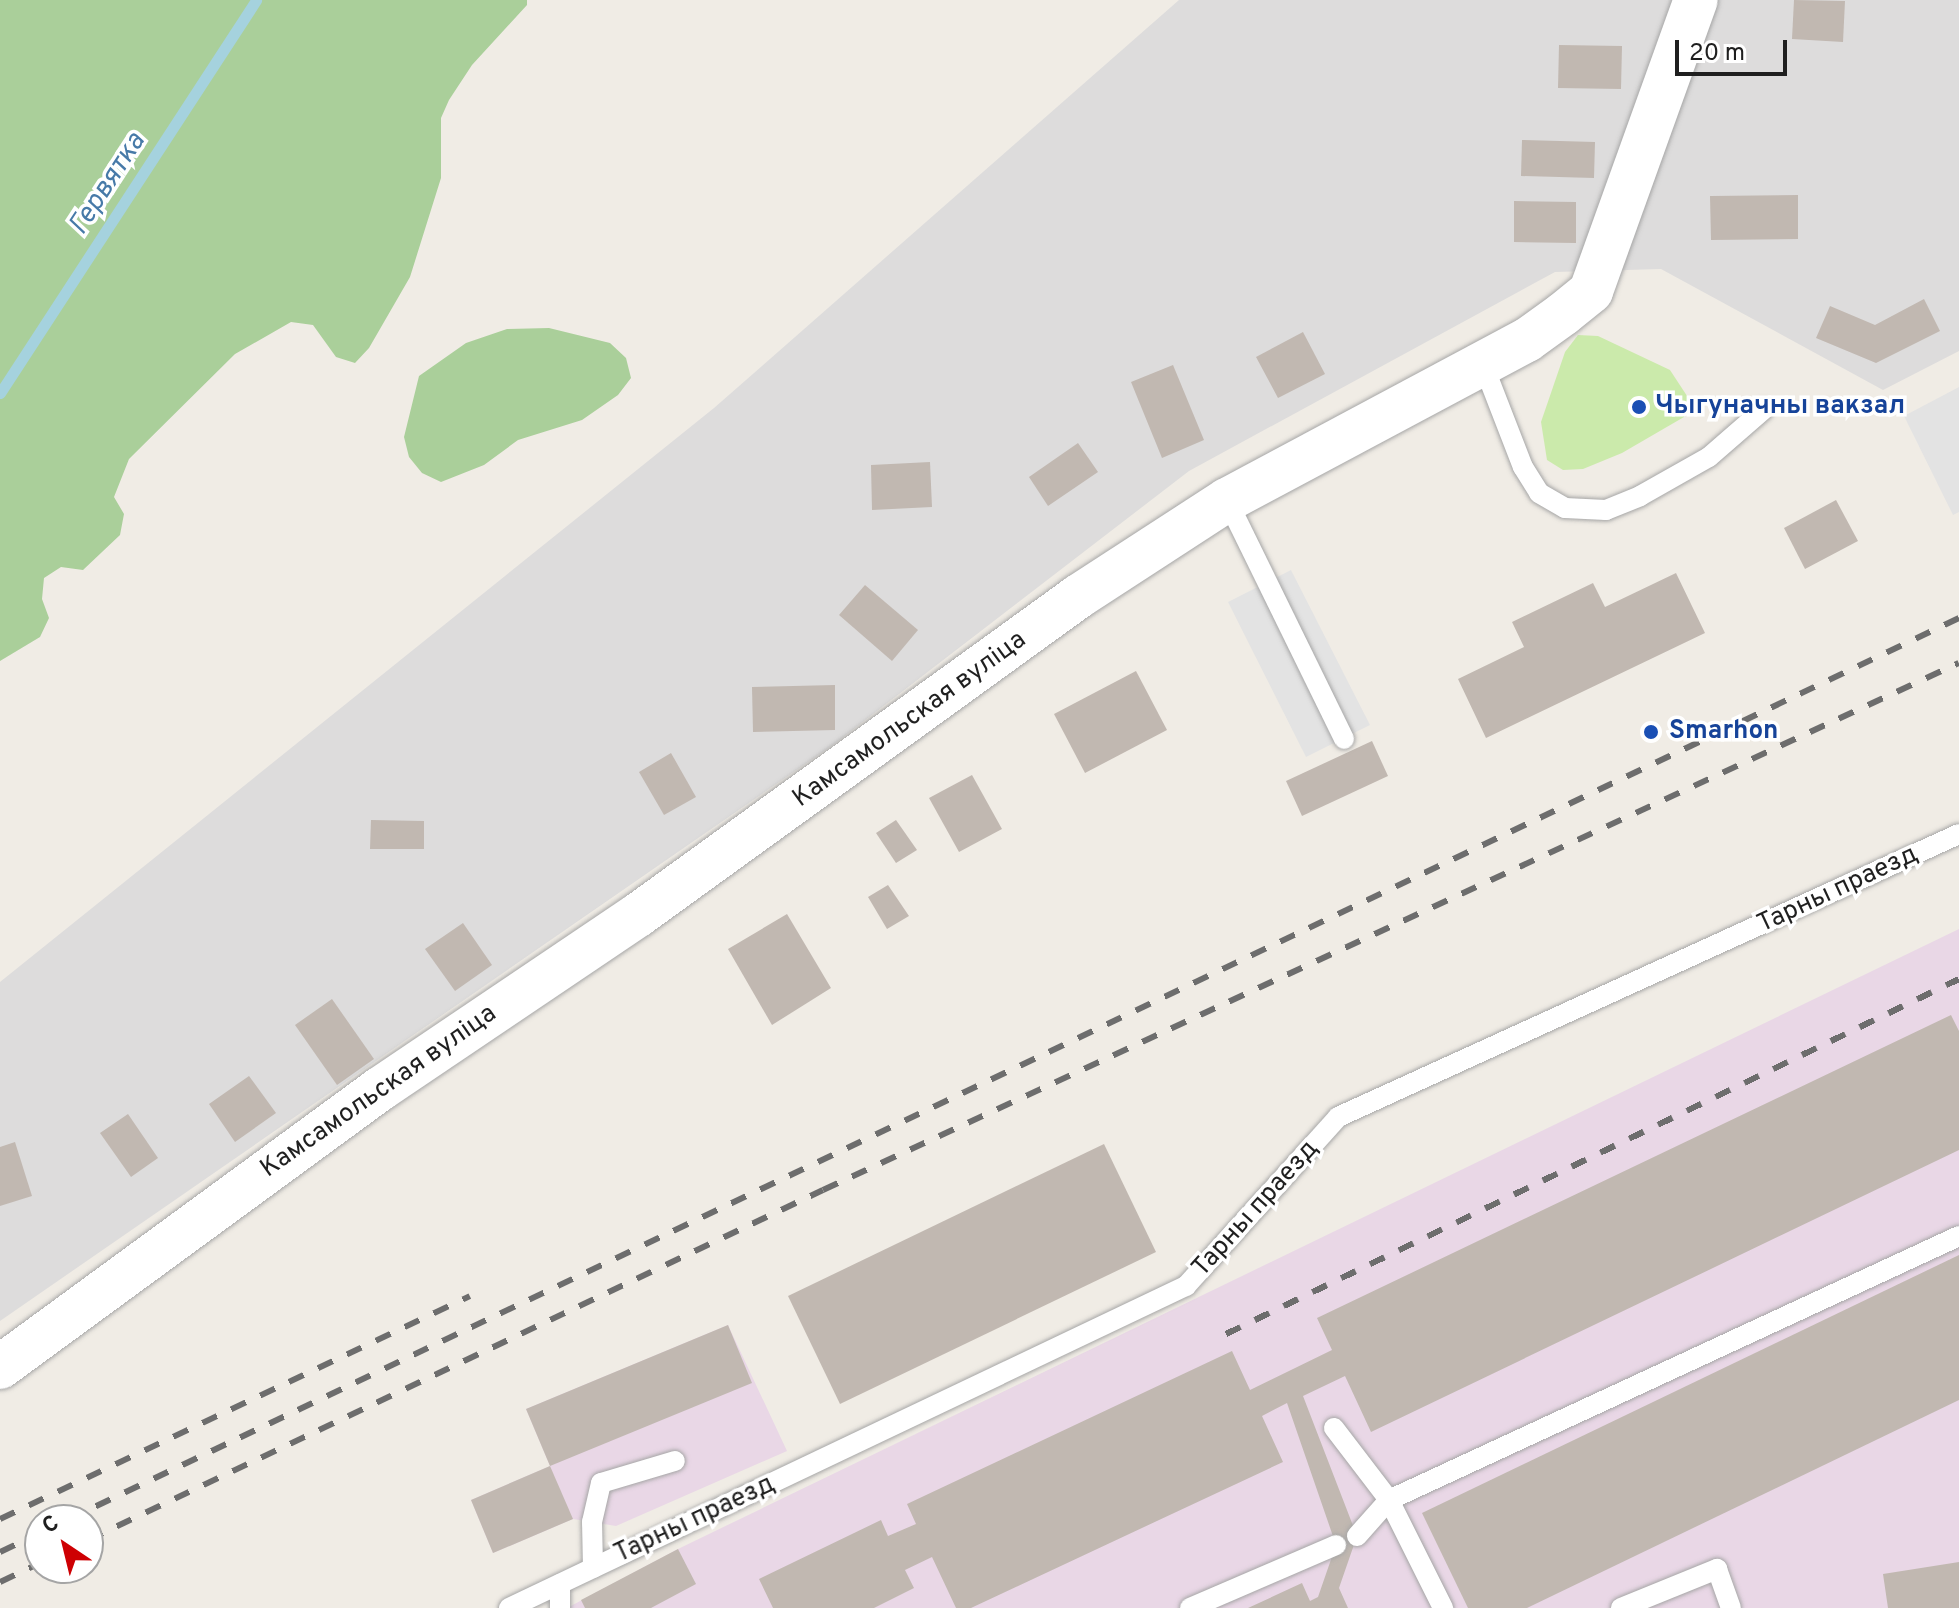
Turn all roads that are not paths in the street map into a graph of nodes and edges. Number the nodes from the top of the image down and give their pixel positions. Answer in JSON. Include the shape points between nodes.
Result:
{"nodes":[{"id":1,"x":1696,"y":0,"type":"edge"},
{"id":2,"x":1483,"y":364,"type":"junction"},
{"id":3,"x":1763,"y":410,"type":"dead end"},
{"id":4,"x":1227,"y":500,"type":"junction"},
{"id":5,"x":1344,"y":739,"type":"dead end"},
{"id":6,"x":1959,"y":834,"type":"edge"},
{"id":7,"x":1959,"y":1236,"type":"edge"},
{"id":8,"x":0,"y":1367,"type":"edge"},
{"id":9,"x":1334,"y":1428,"type":"dead end"},
{"id":10,"x":675,"y":1461,"type":"dead end"},
{"id":11,"x":1389,"y":1500,"type":"junction"},
{"id":12,"x":1357,"y":1536,"type":"dead end"},
{"id":13,"x":1336,"y":1545,"type":"dead end"},
{"id":14,"x":593,"y":1568,"type":"junction"},
{"id":15,"x":560,"y":1584,"type":"junction"},
{"id":16,"x":509,"y":1608,"type":"edge"},
{"id":17,"x":560,"y":1608,"type":"edge"},
{"id":18,"x":1190,"y":1608,"type":"edge"},
{"id":19,"x":1443,"y":1608,"type":"edge"},
{"id":20,"x":1621,"y":1608,"type":"edge"},
{"id":21,"x":1731,"y":1608,"type":"edge"}],
"edges":[{"from":1,"to":2,"type":"street","name":"Камсамольская вуліца","via":[[1591,291],[1527,340]]},
{"from":2,"to":3,"type":"lane","via":[[1523,467],[1539,493],[1565,508],[1606,510],[1640,496],[1709,457]]},
{"from":2,"to":4,"type":"street","name":"Камсамольская вуліца"},
{"from":4,"to":5,"type":"lane"},
{"from":4,"to":8,"type":"street","name":"Камсамольская вуліца","via":[[1079,596],[742,842],[380,1089]]},
{"from":6,"to":14,"type":"lane","name":"Тарны праезд","via":[[1338,1117],[1186,1286]]},
{"from":7,"to":11,"type":"lane"},
{"from":9,"to":11,"type":"lane"},
{"from":10,"to":14,"type":"lane","via":[[601,1483],[592,1522]]},
{"from":11,"to":12,"type":"lane"},
{"from":11,"to":19,"type":"lane"},
{"from":13,"to":18,"type":"lane"},
{"from":14,"to":15,"type":"lane","name":"Тарны праезд"},
{"from":15,"to":16,"type":"lane","name":"Тарны праезд"},
{"from":15,"to":17,"type":"lane"},
{"from":20,"to":21,"type":"lane","via":[[1717,1569]]}]}
